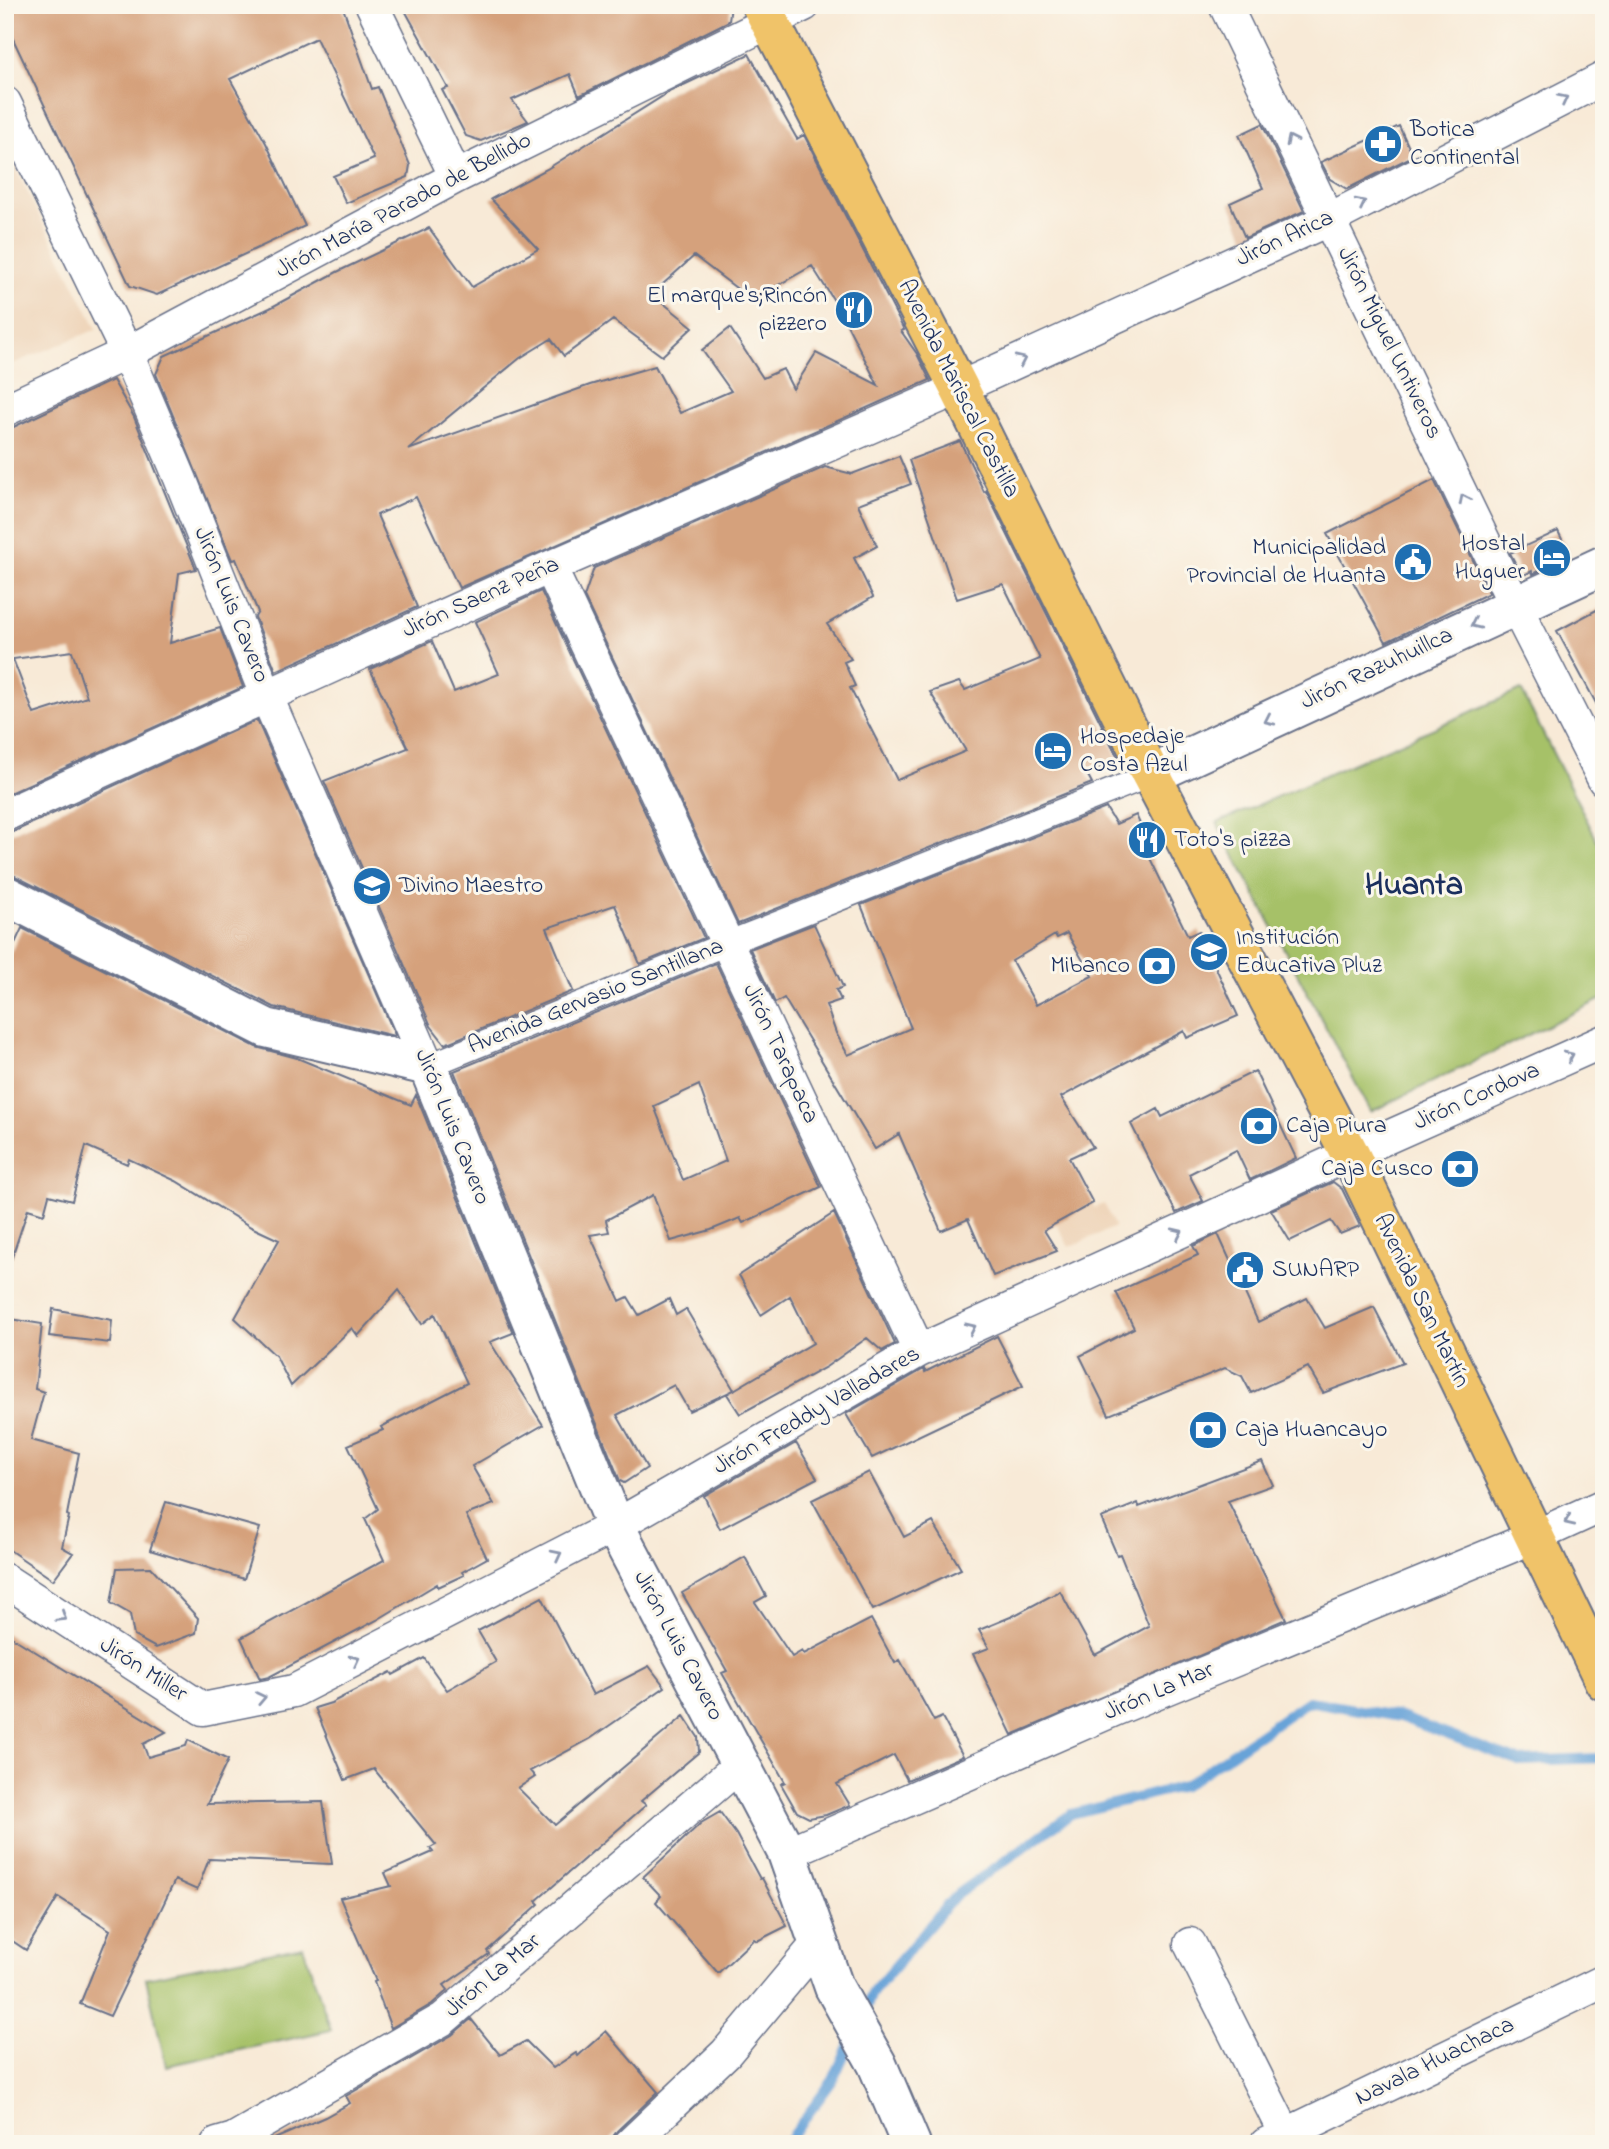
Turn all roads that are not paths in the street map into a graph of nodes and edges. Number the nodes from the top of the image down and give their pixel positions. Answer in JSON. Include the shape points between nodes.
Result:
{"nodes":[{"id":1,"x":372,"y":5,"type":"edge"},
{"id":2,"x":804,"y":5,"type":"edge"},
{"id":3,"x":1225,"y":5,"type":"edge"},
{"id":4,"x":766,"y":14,"type":"edge"},
{"id":5,"x":1604,"y":78,"type":"edge"},
{"id":6,"x":5,"y":103,"type":"edge"},
{"id":7,"x":456,"y":177,"type":"junction"},
{"id":8,"x":1330,"y":219,"type":"junction"},
{"id":9,"x":127,"y":353,"type":"junction"},
{"id":10,"x":959,"y":388,"type":"junction"},
{"id":11,"x":5,"y":410,"type":"edge"},
{"id":12,"x":1604,"y":565,"type":"edge"},
{"id":13,"x":550,"y":566,"type":"junction"},
{"id":14,"x":1515,"y":605,"type":"junction"},
{"id":15,"x":266,"y":695,"type":"junction"},
{"id":16,"x":1151,"y":775,"type":"junction"},
{"id":17,"x":1604,"y":780,"type":"edge"},
{"id":18,"x":5,"y":815,"type":"edge"},
{"id":19,"x":5,"y":895,"type":"edge"},
{"id":20,"x":728,"y":943,"type":"junction"},
{"id":21,"x":1604,"y":1041,"type":"edge"},
{"id":22,"x":428,"y":1066,"type":"junction"},
{"id":23,"x":1350,"y":1154,"type":"junction"},
{"id":24,"x":919,"y":1352,"type":"junction"},
{"id":25,"x":1604,"y":1505,"type":"edge"},
{"id":26,"x":615,"y":1526,"type":"junction"},
{"id":27,"x":1534,"y":1536,"type":"junction"},
{"id":28,"x":5,"y":1580,"type":"edge"},
{"id":29,"x":1604,"y":1681,"type":"edge"},
{"id":30,"x":295,"y":1691,"type":"joint"},
{"id":31,"x":740,"y":1765,"type":"junction"},
{"id":32,"x":787,"y":1853,"type":"junction"},
{"id":33,"x":818,"y":1943,"type":"junction"},
{"id":34,"x":1190,"y":1944,"type":"dead end"},
{"id":35,"x":1604,"y":1981,"type":"edge"},
{"id":36,"x":1276,"y":2139,"type":"edge"},
{"id":37,"x":217,"y":2144,"type":"edge"},
{"id":38,"x":630,"y":2144,"type":"edge"},
{"id":39,"x":911,"y":2144,"type":"edge"}],
"edges":[{"from":1,"to":7,"type":"street"},
{"from":2,"to":4,"type":"street","name":"Jirón María Parado de Bellido"},
{"from":8,"to":3,"type":"street","name":"Jirón Miguel Untiveros","one_way":true},
{"from":4,"to":7,"type":"street","name":"Jirón María Parado de Bellido"},
{"from":4,"to":10,"type":"highway","name":"Avenida Mariscal Castilla"},
{"from":8,"to":5,"type":"street","name":"Jirón Arica","one_way":true},
{"from":6,"to":9,"type":"street","name":"Jirón Luis Cavero"},
{"from":7,"to":9,"type":"street","name":"Jirón María Parado de Bellido"},
{"from":10,"to":8,"type":"street","name":"Jirón Arica","one_way":true},
{"from":14,"to":8,"type":"street","name":"Jirón Miguel Untiveros","one_way":true},
{"from":9,"to":11,"type":"street","name":"Jirón María Parado de Bellido"},
{"from":9,"to":15,"type":"street","name":"Jirón Luis Cavero"},
{"from":10,"to":13,"type":"street","name":"Jirón Saenz Peña"},
{"from":10,"to":16,"type":"highway","name":"Avenida Mariscal Castilla"},
{"from":12,"to":14,"type":"street","name":"Jirón Razuhuillca"},
{"from":13,"to":15,"type":"street","name":"Jirón Saenz Peña"},
{"from":13,"to":20,"type":"street","name":"Jirón Tarapaca"},
{"from":14,"to":16,"type":"street","name":"Jirón Razuhuillca","one_way":true},
{"from":14,"to":17,"type":"street","name":"Jirón Miguel Untiveros"},
{"from":15,"to":18,"type":"street","name":"Jirón Saenz Peña"},
{"from":15,"to":22,"type":"street","name":"Jirón Luis Cavero"},
{"from":16,"to":20,"type":"street","name":"Avenida Gervasio Santillana"},
{"from":16,"to":23,"type":"highway","name":"Avenida San Martín"},
{"from":19,"to":22,"type":"street","via":[[266,1028]]},
{"from":20,"to":22,"type":"street","name":"Avenida Gervasio Santillana"},
{"from":20,"to":24,"type":"street","name":"Jirón Tarapaca"},
{"from":23,"to":21,"type":"street","name":"Jirón Cordova","one_way":true},
{"from":22,"to":26,"type":"street","name":"Jirón Luis Cavero"},
{"from":24,"to":23,"type":"street","name":"Jirón Freddy Valladares","one_way":true},
{"from":23,"to":27,"type":"highway","name":"Avenida San Martín"},
{"from":24,"to":26,"type":"street","name":"Jirón Freddy Valladares"},
{"from":25,"to":27,"type":"street","name":"Jirón La Mar","one_way":true},
{"from":30,"to":26,"type":"street","name":"Jirón Freddy Valladares","one_way":true},
{"from":26,"to":31,"type":"street","name":"Jirón Luis Cavero"},
{"from":27,"to":29,"type":"highway","name":"Avenida San Martín"},
{"from":27,"to":32,"type":"street","name":"Jirón La Mar"},
{"from":28,"to":30,"type":"street","name":"Jirón Miller","one_way":true,"via":[[203,1709]]},
{"from":31,"to":32,"type":"street","name":"Jirón Luis Cavero"},
{"from":31,"to":37,"type":"street","name":"Jirón La Mar","via":[[443,2019],[234,2139]]},
{"from":32,"to":33,"type":"street","name":"Jirón Luis Cavero"},
{"from":33,"to":38,"type":"street","via":[[726,2053]]},
{"from":33,"to":39,"type":"street","name":"Jirón Luis Cavero","via":[[834,1987],[877,2064]]},
{"from":34,"to":36,"type":"street"},
{"from":35,"to":36,"type":"street","name":"Navala Huachaca"}]}
